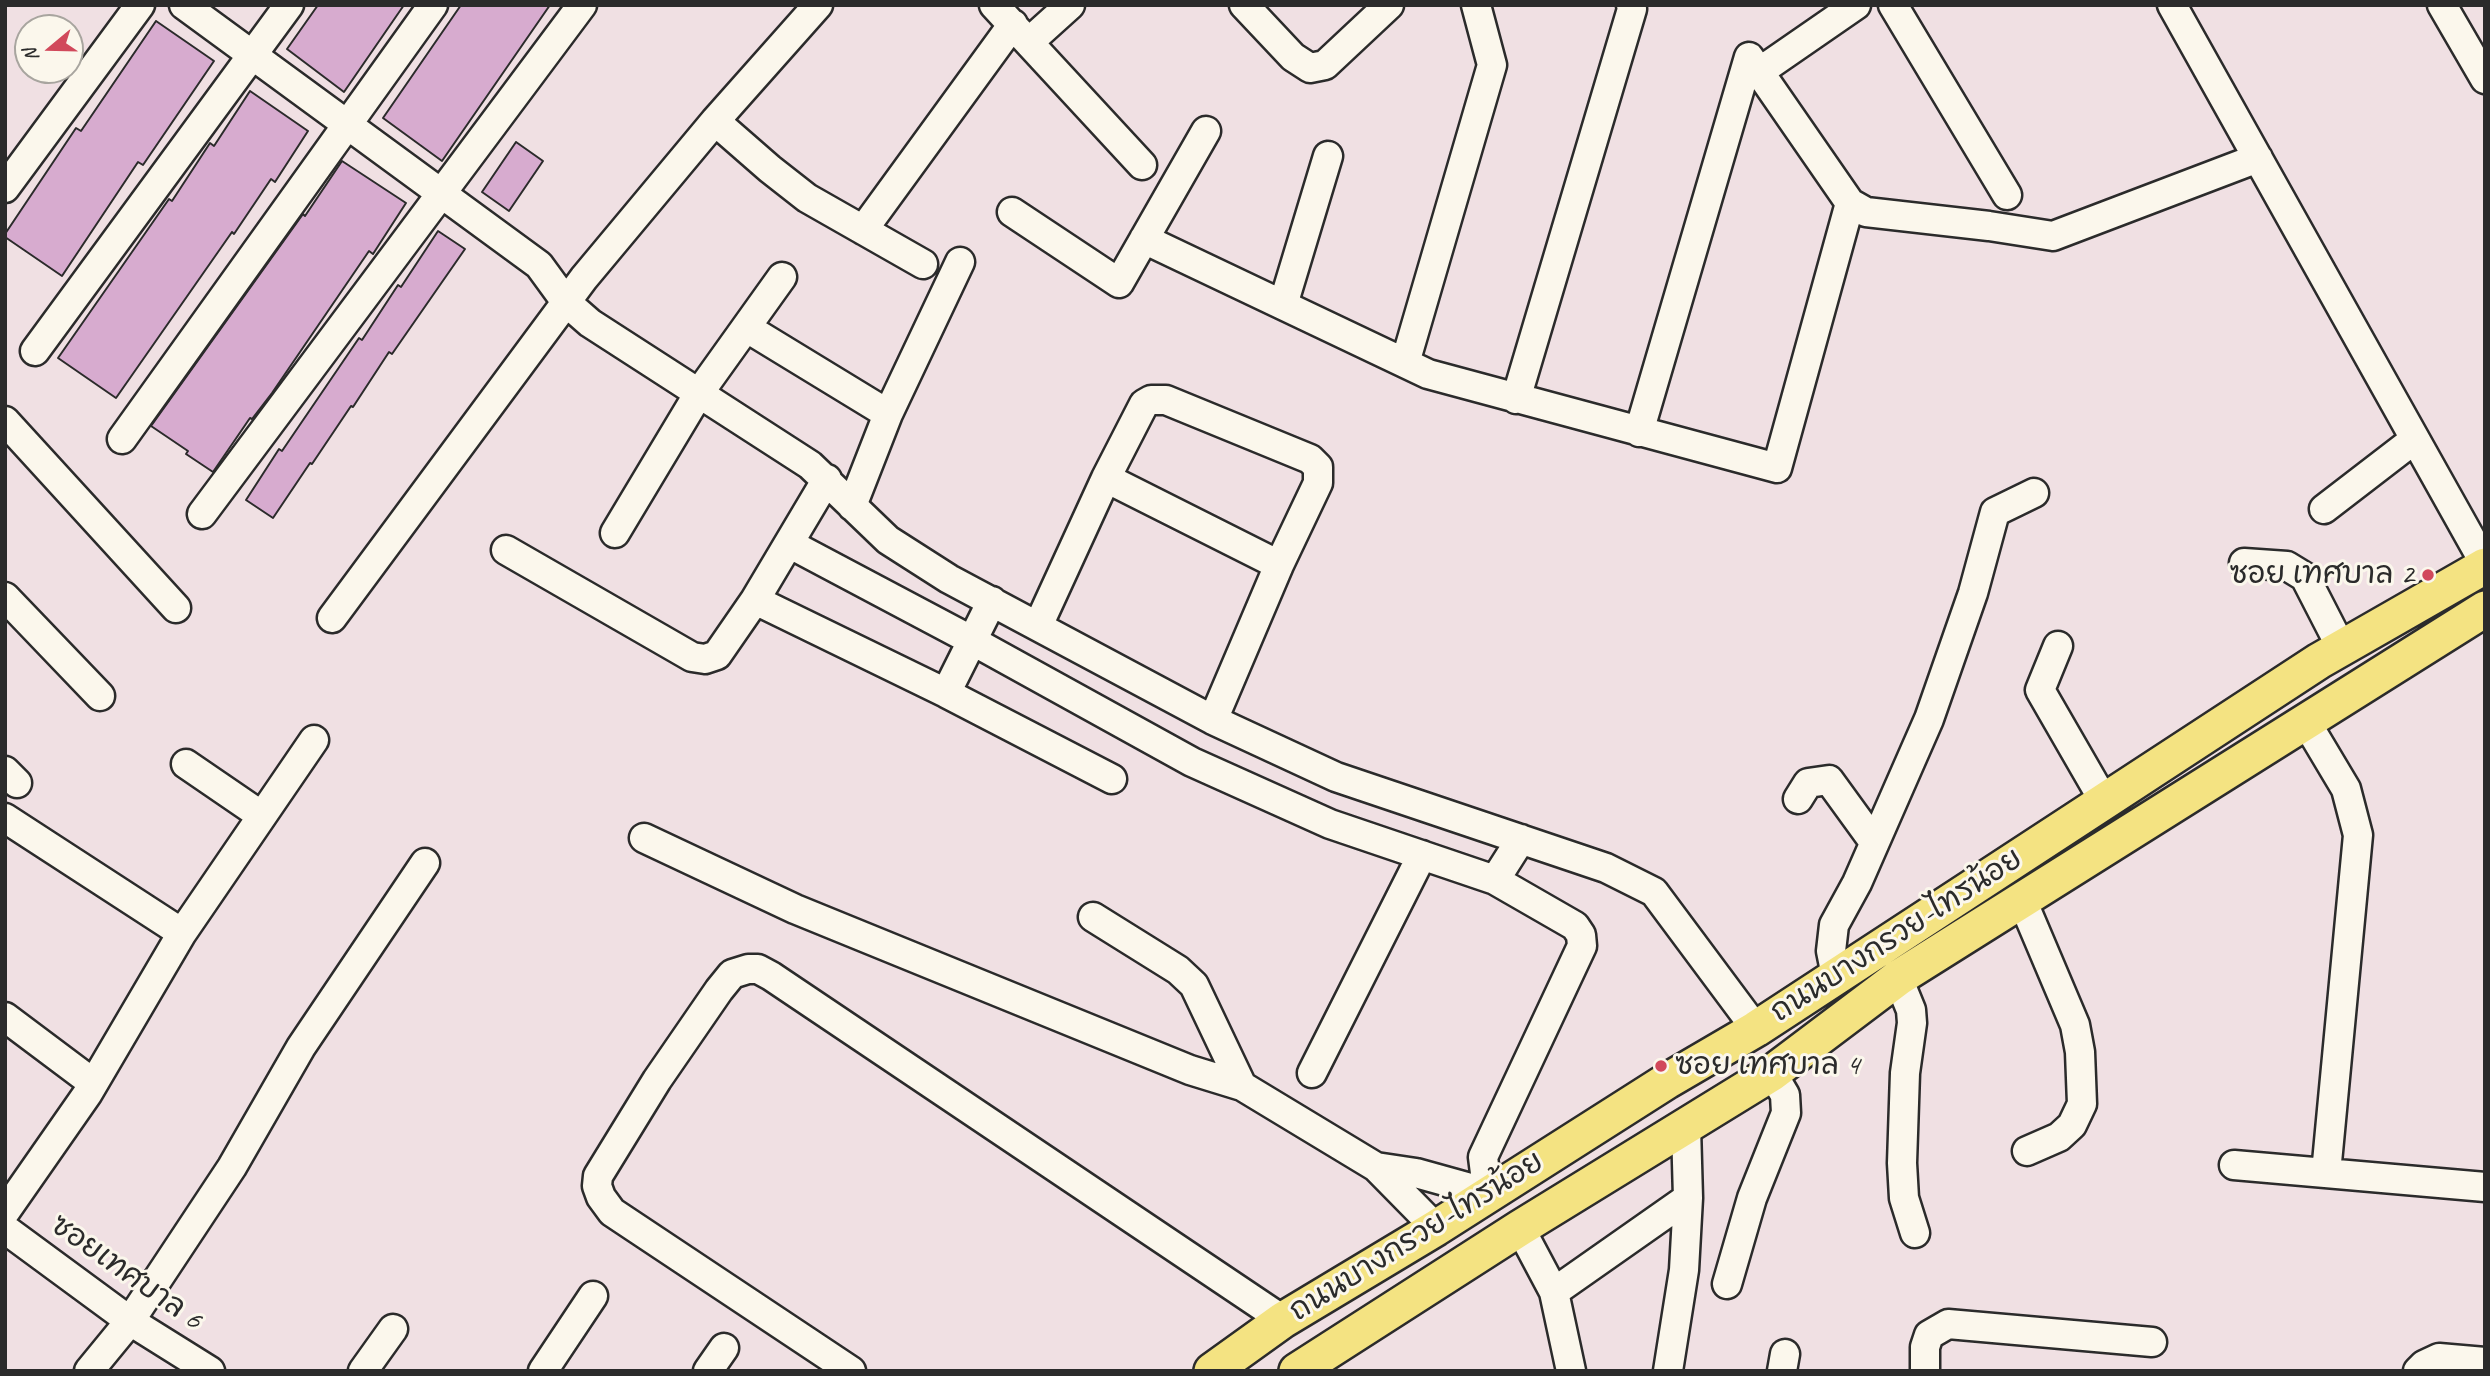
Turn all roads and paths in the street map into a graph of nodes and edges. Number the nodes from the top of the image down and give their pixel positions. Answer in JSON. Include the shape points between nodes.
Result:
{"nodes":[{"id":1,"x":140,"y":5,"type":"edge"},
{"id":2,"x":184,"y":5,"type":"edge"},
{"id":3,"x":289,"y":5,"type":"edge"},
{"id":4,"x":433,"y":5,"type":"edge"},
{"id":5,"x":582,"y":5,"type":"edge"},
{"id":6,"x":1070,"y":5,"type":"edge"},
{"id":7,"x":1244,"y":5,"type":"edge"},
{"id":8,"x":1389,"y":5,"type":"edge"},
{"id":9,"x":1476,"y":5,"type":"edge"},
{"id":10,"x":1630,"y":5,"type":"edge"},
{"id":11,"x":1856,"y":5,"type":"edge"},
{"id":12,"x":1893,"y":5,"type":"edge"},
{"id":13,"x":2172,"y":5,"type":"edge"},
{"id":14,"x":2442,"y":5,"type":"edge"},
{"id":15,"x":808,"y":9,"type":"edge"},
{"id":16,"x":1012,"y":24,"type":"edge"},
{"id":17,"x":252,"y":55,"type":"junction"},
{"id":18,"x":1759,"y":72,"type":"junction"},
{"id":19,"x":2485,"y":79,"type":"edge"},
{"id":20,"x":715,"y":121,"type":"junction"},
{"id":21,"x":346,"y":124,"type":"junction"},
{"id":22,"x":1206,"y":131,"type":"dead end"},
{"id":23,"x":1328,"y":156,"type":"dead end"},
{"id":24,"x":2258,"y":158,"type":"junction"},
{"id":25,"x":1142,"y":165,"type":"dead end"},
{"id":26,"x":5,"y":188,"type":"edge"},
{"id":27,"x":441,"y":194,"type":"junction"},
{"id":28,"x":2007,"y":195,"type":"dead end"},
{"id":29,"x":1850,"y":203,"type":"junction"},
{"id":30,"x":1012,"y":212,"type":"dead end"},
{"id":31,"x":863,"y":230,"type":"junction"},
{"id":32,"x":1144,"y":239,"type":"junction"},
{"id":33,"x":960,"y":262,"type":"dead end"},
{"id":34,"x":923,"y":264,"type":"dead end"},
{"id":35,"x":782,"y":277,"type":"dead end"},
{"id":36,"x":566,"y":302,"type":"junction"},
{"id":37,"x":1283,"y":305,"type":"junction"},
{"id":38,"x":747,"y":328,"type":"junction"},
{"id":39,"x":35,"y":351,"type":"dead end"},
{"id":40,"x":1405,"y":363,"type":"junction"},
{"id":41,"x":699,"y":393,"type":"junction"},
{"id":42,"x":1516,"y":399,"type":"junction"},
{"id":43,"x":888,"y":414,"type":"junction"},
{"id":44,"x":5,"y":421,"type":"edge"},
{"id":45,"x":1639,"y":432,"type":"junction"},
{"id":46,"x":122,"y":439,"type":"dead end"},
{"id":47,"x":2415,"y":439,"type":"junction"},
{"id":48,"x":1106,"y":478,"type":"junction"},
{"id":49,"x":827,"y":479,"type":"junction"},
{"id":50,"x":2034,"y":493,"type":"dead end"},
{"id":51,"x":852,"y":506,"type":"junction"},
{"id":52,"x":2324,"y":509,"type":"dead end"},
{"id":53,"x":202,"y":514,"type":"dead end"},
{"id":54,"x":615,"y":533,"type":"dead end"},
{"id":55,"x":790,"y":544,"type":"junction"},
{"id":56,"x":506,"y":550,"type":"dead end"},
{"id":57,"x":2244,"y":563,"type":"dead end"},
{"id":58,"x":1279,"y":565,"type":"junction"},
{"id":59,"x":2485,"y":565,"type":"edge"},
{"id":60,"x":5,"y":597,"type":"edge"},
{"id":61,"x":755,"y":600,"type":"junction"},
{"id":62,"x":992,"y":601,"type":"junction"},
{"id":63,"x":176,"y":608,"type":"dead end"},
{"id":64,"x":2485,"y":609,"type":"edge"},
{"id":65,"x":332,"y":618,"type":"dead end"},
{"id":66,"x":1038,"y":626,"type":"junction"},
{"id":67,"x":971,"y":640,"type":"junction"},
{"id":68,"x":2058,"y":646,"type":"dead end"},
{"id":69,"x":2342,"y":649,"type":"junction"},
{"id":70,"x":946,"y":693,"type":"junction"},
{"id":71,"x":100,"y":696,"type":"dead end"},
{"id":72,"x":1213,"y":720,"type":"junction"},
{"id":73,"x":2225,"y":722,"type":"junction"},
{"id":74,"x":2306,"y":722,"type":"junction"},
{"id":75,"x":314,"y":740,"type":"dead end"},
{"id":76,"x":2248,"y":758,"type":"junction"},
{"id":77,"x":186,"y":764,"type":"dead end"},
{"id":78,"x":1112,"y":779,"type":"dead end"},
{"id":79,"x":1798,"y":799,"type":"dead end"},
{"id":80,"x":2104,"y":801,"type":"junction"},
{"id":81,"x":262,"y":816,"type":"junction"},
{"id":82,"x":5,"y":818,"type":"edge"},
{"id":83,"x":644,"y":838,"type":"dead end"},
{"id":84,"x":1521,"y":839,"type":"junction"},
{"id":85,"x":1874,"y":842,"type":"junction"},
{"id":86,"x":1422,"y":855,"type":"junction"},
{"id":87,"x":425,"y":863,"type":"dead end"},
{"id":88,"x":1495,"y":880,"type":"junction"},
{"id":89,"x":2022,"y":900,"type":"junction"},
{"id":90,"x":1093,"y":918,"type":"dead end"},
{"id":91,"x":181,"y":933,"type":"junction"},
{"id":92,"x":1836,"y":976,"type":"junction"},
{"id":93,"x":1898,"y":978,"type":"junction"},
{"id":94,"x":5,"y":1017,"type":"edge"},
{"id":95,"x":1756,"y":1029,"type":"junction"},
{"id":96,"x":1312,"y":1073,"type":"dead end"},
{"id":97,"x":1772,"y":1073,"type":"junction"},
{"id":98,"x":93,"y":1083,"type":"junction"},
{"id":99,"x":1242,"y":1086,"type":"junction"},
{"id":100,"x":1686,"y":1128,"type":"junction"},
{"id":101,"x":2027,"y":1151,"type":"dead end"},
{"id":102,"x":2234,"y":1165,"type":"dead end"},
{"id":103,"x":1376,"y":1167,"type":"junction"},
{"id":104,"x":2326,"y":1173,"type":"junction"},
{"id":105,"x":2485,"y":1187,"type":"edge"},
{"id":106,"x":1491,"y":1192,"type":"junction"},
{"id":107,"x":1688,"y":1198,"type":"junction"},
{"id":108,"x":5,"y":1212,"type":"edge"},
{"id":109,"x":1436,"y":1228,"type":"junction"},
{"id":110,"x":1520,"y":1228,"type":"junction"},
{"id":111,"x":5,"y":1229,"type":"edge"},
{"id":112,"x":1915,"y":1233,"type":"dead end"},
{"id":113,"x":1727,"y":1284,"type":"dead end"},
{"id":114,"x":1554,"y":1292,"type":"junction"},
{"id":115,"x":593,"y":1296,"type":"dead end"},
{"id":116,"x":1283,"y":1320,"type":"junction"},
{"id":117,"x":130,"y":1321,"type":"junction"},
{"id":118,"x":393,"y":1329,"type":"dead end"},
{"id":119,"x":2152,"y":1342,"type":"dead end"},
{"id":120,"x":724,"y":1348,"type":"dead end"},
{"id":121,"x":2485,"y":1362,"type":"edge"},
{"id":122,"x":835,"y":1366,"type":"edge"},
{"id":123,"x":367,"y":1369,"type":"edge"},
{"id":124,"x":89,"y":1371,"type":"edge"},
{"id":125,"x":210,"y":1371,"type":"edge"},
{"id":126,"x":543,"y":1371,"type":"edge"},
{"id":127,"x":708,"y":1371,"type":"edge"},
{"id":128,"x":1212,"y":1371,"type":"edge"},
{"id":129,"x":1297,"y":1371,"type":"edge"},
{"id":130,"x":1572,"y":1371,"type":"edge"},
{"id":131,"x":1668,"y":1371,"type":"edge"},
{"id":132,"x":1925,"y":1371,"type":"edge"},
{"id":133,"x":2418,"y":1371,"type":"edge"}],
"edges":[{"from":1,"to":26,"type":"street"},
{"from":2,"to":17,"type":"street"},
{"from":3,"to":17,"type":"street"},
{"from":4,"to":21,"type":"street"},
{"from":5,"to":27,"type":"street"},
{"from":6,"to":16,"type":"street"},
{"from":7,"to":8,"type":"street","via":[[1293,57],[1310,68],[1325,65]]},
{"from":9,"to":40,"type":"street","via":[[1492,65]]},
{"from":10,"to":42,"type":"street"},
{"from":11,"to":18,"type":"street"},
{"from":12,"to":28,"type":"street"},
{"from":13,"to":24,"type":"street"},
{"from":14,"to":19,"type":"street"},
{"from":15,"to":20,"type":"street"},
{"from":16,"to":25,"type":"street"},
{"from":16,"to":31,"type":"street"},
{"from":17,"to":21,"type":"street"},
{"from":17,"to":39,"type":"street"},
{"from":18,"to":29,"type":"street"},
{"from":18,"to":45,"type":"street","via":[[1749,57]]},
{"from":20,"to":31,"type":"street","via":[[807,198]]},
{"from":20,"to":36,"type":"street"},
{"from":21,"to":27,"type":"street"},
{"from":21,"to":46,"type":"street"},
{"from":22,"to":32,"type":"street"},
{"from":23,"to":37,"type":"street"},
{"from":24,"to":29,"type":"street","via":[[2053,236],[1866,212]]},
{"from":24,"to":47,"type":"street"},
{"from":27,"to":36,"type":"street","via":[[539,265]]},
{"from":27,"to":53,"type":"street"},
{"from":29,"to":45,"type":"street","via":[[1777,468]]},
{"from":30,"to":32,"type":"street","via":[[1119,283]]},
{"from":31,"to":34,"type":"street"},
{"from":32,"to":37,"type":"street"},
{"from":33,"to":43,"type":"street"},
{"from":35,"to":38,"type":"street"},
{"from":36,"to":41,"type":"street","via":[[590,323]]},
{"from":36,"to":65,"type":"street"},
{"from":37,"to":40,"type":"street"},
{"from":38,"to":41,"type":"street"},
{"from":38,"to":43,"type":"street"},
{"from":40,"to":42,"type":"street","via":[[1427,374]]},
{"from":41,"to":49,"type":"street"},
{"from":41,"to":54,"type":"street"},
{"from":42,"to":45,"type":"street"},
{"from":43,"to":51,"type":"street"},
{"from":44,"to":63,"type":"street"},
{"from":47,"to":52,"type":"street"},
{"from":47,"to":59,"type":"street"},
{"from":48,"to":58,"type":"street"},
{"from":48,"to":58,"type":"street","via":[[1144,404],[1158,399],[1310,458],[1318,467],[1318,482]]},
{"from":48,"to":66,"type":"street"},
{"from":49,"to":51,"type":"street"},
{"from":49,"to":55,"type":"street"},
{"from":50,"to":85,"type":"street","via":[[1995,512],[1973,593],[1929,719]]},
{"from":51,"to":62,"type":"street","via":[[888,540]]},
{"from":55,"to":61,"type":"street"},
{"from":55,"to":67,"type":"street"},
{"from":56,"to":61,"type":"street","via":[[692,656],[705,659],[717,655]]},
{"from":57,"to":69,"type":"street","via":[[2287,566],[2305,577]]},
{"from":58,"to":72,"type":"street"},
{"from":59,"to":69,"type":"main road","name":"ถนนบางกรวย-ไทรน้อย"},
{"from":60,"to":71,"type":"street"},
{"from":61,"to":70,"type":"street"},
{"from":62,"to":66,"type":"street"},
{"from":62,"to":67,"type":"street"},
{"from":64,"to":74,"type":"main road","name":"ถนนบางกรวย-ไทรน้อย"},
{"from":66,"to":72,"type":"street"},
{"from":67,"to":70,"type":"street"},
{"from":67,"to":86,"type":"street","via":[[1192,762],[1330,824]]},
{"from":68,"to":80,"type":"street","via":[[2040,690]]},
{"from":69,"to":73,"type":"main road","name":"ถนนบางกรวย-ไทรน้อย"},
{"from":70,"to":78,"type":"street"},
{"from":72,"to":84,"type":"street","via":[[1336,777]]},
{"from":73,"to":76,"type":"main road"},
{"from":73,"to":80,"type":"main road","name":"ถนนบางกรวย-ไทรน้อย"},
{"from":74,"to":76,"type":"main road","name":"ถนนบางกรวย-ไทรน้อย"},
{"from":74,"to":104,"type":"street","via":[[2346,789],[2358,835]]},
{"from":75,"to":81,"type":"street"},
{"from":76,"to":89,"type":"main road","name":"ถนนบางกรวย-ไทรน้อย"},
{"from":77,"to":81,"type":"street"},
{"from":79,"to":85,"type":"street","via":[[1808,783],[1829,780]]},
{"from":80,"to":92,"type":"main road","name":"ถนนบางกรวย-ไทรน้อย"},
{"from":81,"to":91,"type":"street"},
{"from":82,"to":91,"type":"street"},
{"from":83,"to":99,"type":"street","via":[[795,909],[1190,1070]]},
{"from":84,"to":88,"type":"street"},
{"from":84,"to":95,"type":"street","via":[[1606,867],[1654,892]]},
{"from":85,"to":92,"type":"street","via":[[1834,925],[1830,951]]},
{"from":86,"to":88,"type":"street"},
{"from":86,"to":96,"type":"street"},
{"from":87,"to":117,"type":"street","via":[[301,1047],[232,1167]]},
{"from":88,"to":106,"type":"street","via":[[1574,926],[1582,946],[1483,1157]]},
{"from":89,"to":93,"type":"main road","name":"ถนนบางกรวย-ไทรน้อย"},
{"from":89,"to":101,"type":"street","via":[[2075,1025],[2082,1104],[2059,1138]]},
{"from":90,"to":99,"type":"street","via":[[1178,970],[1194,985]]},
{"from":91,"to":98,"type":"street"},
{"from":92,"to":95,"type":"main road","name":"ถนนบางกรวย-ไทรน้อย"},
{"from":93,"to":97,"type":"main road","name":"ถนนบางกรวย-ไทรน้อย"},
{"from":93,"to":112,"type":"street","via":[[1912,1023],[1902,1163]]},
{"from":94,"to":98,"type":"street"},
{"from":95,"to":106,"type":"main road","name":"ถนนบางกรวย-ไทรน้อย"},
{"from":97,"to":100,"type":"main road","name":"ถนนบางกรวย-ไทรน้อย"},
{"from":97,"to":113,"type":"street","via":[[1785,1095],[1786,1113],[1752,1198]]},
{"from":98,"to":108,"type":"street"},
{"from":99,"to":103,"type":"street"},
{"from":100,"to":107,"type":"street"},
{"from":100,"to":110,"type":"main road","name":"ถนนบางกรวย-ไทรน้อย"},
{"from":102,"to":104,"type":"street"},
{"from":103,"to":106,"type":"street"},
{"from":103,"to":109,"type":"street"},
{"from":104,"to":105,"type":"street"},
{"from":106,"to":109,"type":"main road","name":"ถนนบางกรวย-ไทรน้อย"},
{"from":107,"to":114,"type":"street"},
{"from":107,"to":131,"type":"street","via":[[1684,1270]]},
{"from":109,"to":116,"type":"main road","name":"ถนนบางกรวย-ไทรน้อย"},
{"from":110,"to":114,"type":"street"},
{"from":110,"to":129,"type":"main road","name":"ถนนบางกรวย-ไทรน้อย"},
{"from":111,"to":117,"type":"street","name":"ซอยเทศบาล 6"},
{"from":114,"to":130,"type":"street"},
{"from":115,"to":126,"type":"street"},
{"from":116,"to":122,"type":"street","via":[[782,983],[758,969],[748,969],[732,974],[711,1002],[657,1080],[598,1176],[597,1186],[612,1212]]},
{"from":116,"to":128,"type":"main road","name":"ถนนบางกรวย-ไทรน้อย"},
{"from":117,"to":124,"type":"street"},
{"from":117,"to":125,"type":"street","name":"ซอยเทศบาล 6"},
{"from":118,"to":123,"type":"street"},
{"from":119,"to":132,"type":"street","via":[[1948,1324],[1929,1335]]},
{"from":120,"to":127,"type":"street"},
{"from":121,"to":133,"type":"street","via":[[2439,1358]]}]}
